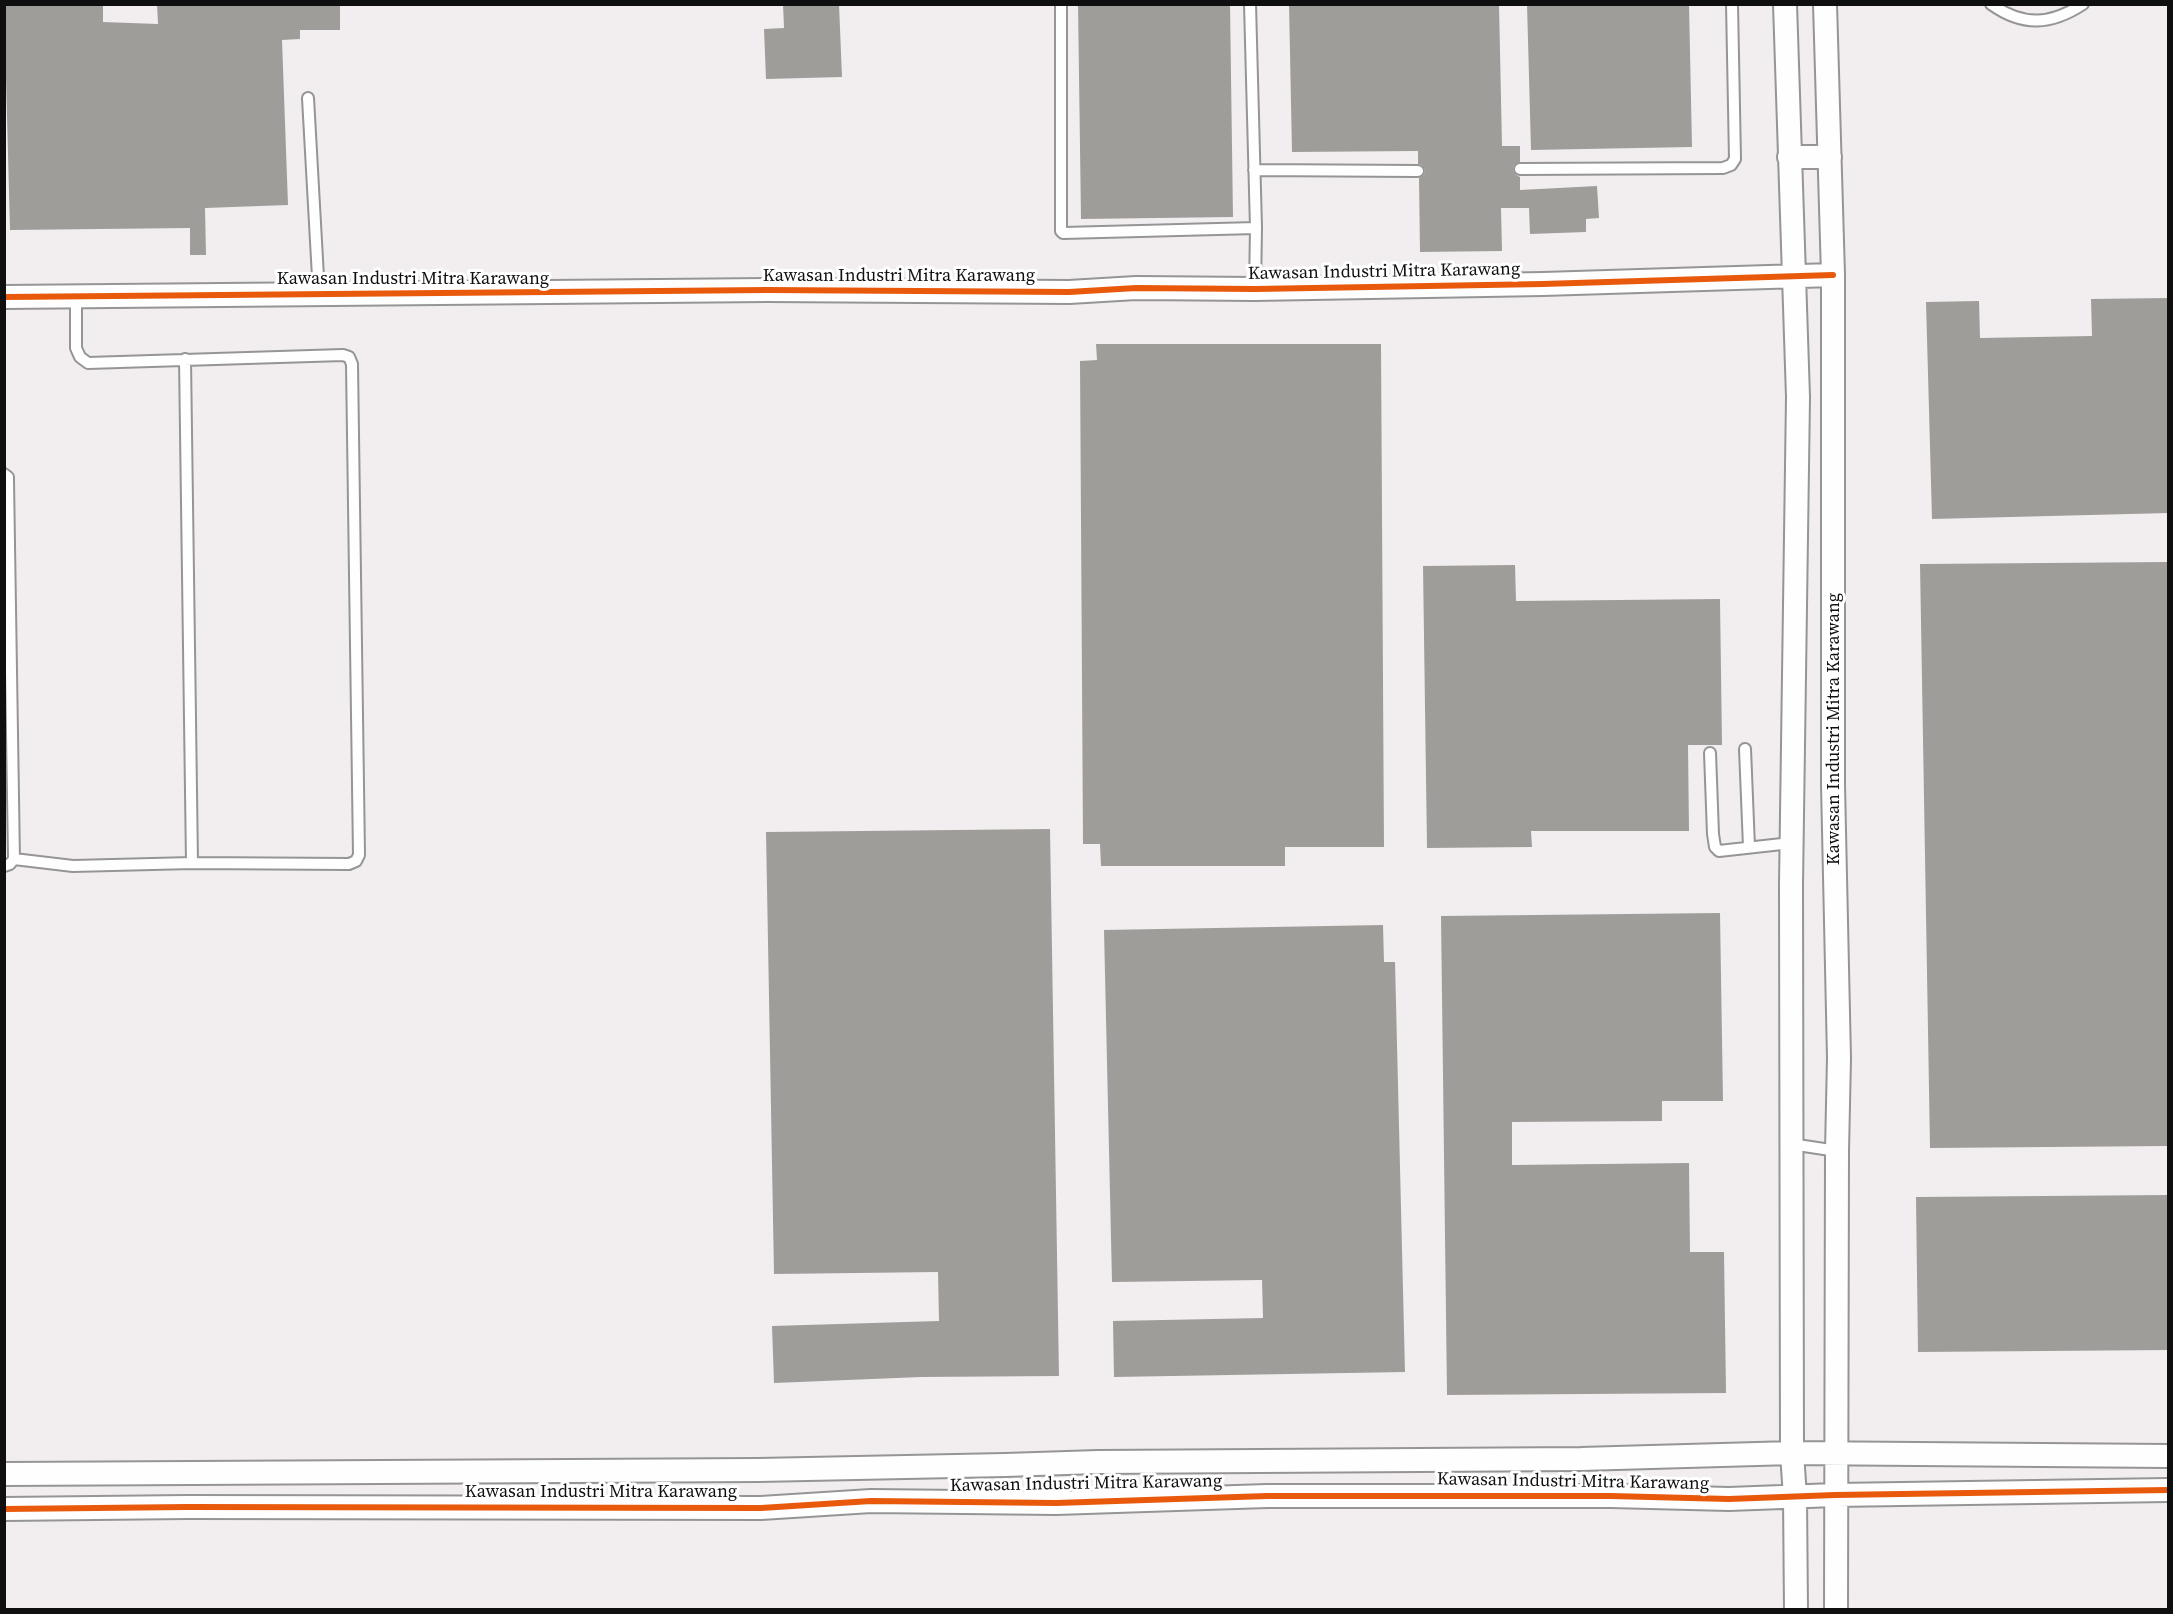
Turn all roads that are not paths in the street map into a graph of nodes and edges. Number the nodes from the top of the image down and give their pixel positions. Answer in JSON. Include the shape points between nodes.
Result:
{"nodes":[{"id":1,"x":1061,"y":4,"type":"edge"},
{"id":2,"x":1250,"y":4,"type":"edge"},
{"id":3,"x":1732,"y":4,"type":"edge"},
{"id":4,"x":1785,"y":4,"type":"edge"},
{"id":5,"x":1825,"y":4,"type":"edge"},
{"id":6,"x":1991,"y":4,"type":"edge"},
{"id":7,"x":2083,"y":4,"type":"edge"},
{"id":8,"x":308,"y":98,"type":"dead end"},
{"id":9,"x":1789,"y":157,"type":"junction"},
{"id":10,"x":1830,"y":157,"type":"junction"},
{"id":11,"x":1520,"y":169,"type":"dead end"},
{"id":12,"x":1254,"y":170,"type":"junction"},
{"id":13,"x":1418,"y":171,"type":"dead end"},
{"id":14,"x":1256,"y":228,"type":"junction"},
{"id":15,"x":1833,"y":275,"type":"junction"},
{"id":16,"x":1793,"y":276,"type":"junction"},
{"id":17,"x":1255,"y":289,"type":"junction"},
{"id":18,"x":319,"y":295,"type":"junction"},
{"id":19,"x":4,"y":297,"type":"edge"},
{"id":20,"x":76,"y":297,"type":"junction"},
{"id":21,"x":185,"y":359,"type":"junction"},
{"id":22,"x":4,"y":474,"type":"edge"},
{"id":23,"x":1745,"y":749,"type":"dead end"},
{"id":24,"x":1710,"y":753,"type":"dead end"},
{"id":25,"x":1791,"y":843,"type":"junction"},
{"id":26,"x":1749,"y":847,"type":"junction"},
{"id":27,"x":9,"y":862,"type":"edge"},
{"id":28,"x":192,"y":863,"type":"junction"},
{"id":29,"x":1791,"y":1144,"type":"junction"},
{"id":30,"x":1837,"y":1151,"type":"junction"},
{"id":31,"x":1792,"y":1453,"type":"junction"},
{"id":32,"x":1836,"y":1454,"type":"junction"},
{"id":33,"x":2169,"y":1456,"type":"edge"},
{"id":34,"x":4,"y":1474,"type":"edge"},
{"id":35,"x":2169,"y":1490,"type":"edge"},
{"id":36,"x":1835,"y":1495,"type":"junction"},
{"id":37,"x":1795,"y":1497,"type":"junction"},
{"id":38,"x":4,"y":1509,"type":"edge"},
{"id":39,"x":1796,"y":1610,"type":"edge"},
{"id":40,"x":1836,"y":1610,"type":"edge"}],
"edges":[{"from":1,"to":14,"type":"lane","via":[[1061,231]]},
{"from":2,"to":12,"type":"lane"},
{"from":3,"to":11,"type":"lane","via":[[1735,159],[1731,165]]},
{"from":4,"to":9,"type":"street"},
{"from":5,"to":10,"type":"street","name":"Kawasan Industri Mitra Karawang"},
{"from":6,"to":7,"type":"lane","via":[[2028,21],[2042,22]]},
{"from":8,"to":18,"type":"lane"},
{"from":9,"to":10,"type":"street"},
{"from":9,"to":16,"type":"street"},
{"from":10,"to":15,"type":"street","name":"Kawasan Industri Mitra Karawang"},
{"from":12,"to":13,"type":"lane"},
{"from":12,"to":14,"type":"lane"},
{"from":14,"to":17,"type":"lane"},
{"from":15,"to":16,"type":"street","name":"Kawasan Industri Mitra Karawang"},
{"from":15,"to":30,"type":"street","name":"Kawasan Industri Mitra Karawang"},
{"from":16,"to":17,"type":"street","name":"Kawasan Industri Mitra Karawang"},
{"from":16,"to":25,"type":"street","via":[[1798,396]]},
{"from":17,"to":18,"type":"street","name":"Kawasan Industri Mitra Karawang"},
{"from":18,"to":20,"type":"street","name":"Kawasan Industri Mitra Karawang"},
{"from":19,"to":20,"type":"street","name":"Kawasan Industri Mitra Karawang"},
{"from":20,"to":21,"type":"lane","via":[[76,348],[88,363]]},
{"from":21,"to":28,"type":"lane"},
{"from":21,"to":28,"type":"lane","via":[[343,355],[352,364],[359,855],[349,864]]},
{"from":22,"to":27,"type":"lane","via":[[8,477]]},
{"from":23,"to":26,"type":"lane"},
{"from":24,"to":26,"type":"lane","via":[[1715,847],[1719,851]]},
{"from":25,"to":26,"type":"lane"},
{"from":25,"to":29,"type":"street"},
{"from":27,"to":28,"type":"lane","via":[[73,866]]},
{"from":29,"to":30,"type":"lane"},
{"from":29,"to":31,"type":"street"},
{"from":30,"to":32,"type":"street","name":"Kawasan Industri Mitra Karawang"},
{"from":31,"to":32,"type":"street","name":"Kawasan Industri Mitra Karawang"},
{"from":31,"to":34,"type":"street","name":"Kawasan Industri Mitra Karawang","via":[[746,1470]]},
{"from":31,"to":37,"type":"street"},
{"from":32,"to":33,"type":"street","name":"Kawasan Industri Mitra Karawang"},
{"from":32,"to":36,"type":"street","name":"Kawasan Industri Mitra Karawang"},
{"from":35,"to":36,"type":"street","name":"Kawasan Industri Mitra Karawang"},
{"from":36,"to":37,"type":"street","name":"Kawasan Industri Mitra Karawang"},
{"from":36,"to":40,"type":"street","name":"Kawasan Industri Mitra Karawang"},
{"from":37,"to":38,"type":"street","name":"Kawasan Industri Mitra Karawang","via":[[1267,1496],[1056,1503],[872,1501],[761,1508]]},
{"from":37,"to":39,"type":"street"}]}
